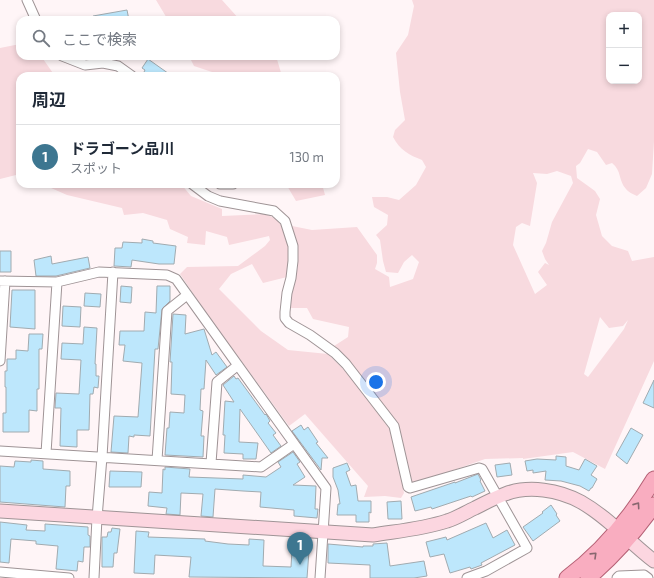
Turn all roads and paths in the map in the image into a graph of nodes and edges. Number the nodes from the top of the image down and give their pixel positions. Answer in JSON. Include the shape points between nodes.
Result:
{"nodes":[{"id":1,"x":27,"y":0,"type":"edge"},
{"id":2,"x":34,"y":16,"type":"edge"},
{"id":3,"x":72,"y":60,"type":"edge"},
{"id":4,"x":126,"y":72,"type":"edge"},
{"id":5,"x":197,"y":188,"type":"edge"},
{"id":6,"x":113,"y":272,"type":"junction"},
{"id":7,"x":2,"y":281,"type":"edge"},
{"id":8,"x":57,"y":282,"type":"junction"},
{"id":9,"x":187,"y":295,"type":"junction"},
{"id":10,"x":0,"y":361,"type":"edge"},
{"id":11,"x":237,"y":366,"type":"junction"},
{"id":12,"x":294,"y":444,"type":"junction"},
{"id":13,"x":0,"y":451,"type":"edge"},
{"id":14,"x":46,"y":453,"type":"junction"},
{"id":15,"x":102,"y":457,"type":"junction"},
{"id":16,"x":157,"y":460,"type":"junction"},
{"id":17,"x":211,"y":463,"type":"junction"},
{"id":18,"x":654,"y":480,"type":"edge"},
{"id":19,"x":498,"y":497,"type":"junction"},
{"id":20,"x":654,"y":505,"type":"edge"},
{"id":21,"x":0,"y":510,"type":"edge"},
{"id":22,"x":97,"y":518,"type":"junction"},
{"id":23,"x":323,"y":532,"type":"junction"},
{"id":24,"x":624,"y":534,"type":"junction"},
{"id":25,"x":654,"y":561,"type":"edge"},
{"id":26,"x":0,"y":572,"type":"edge"},
{"id":27,"x":69,"y":578,"type":"edge"},
{"id":28,"x":94,"y":578,"type":"edge"},
{"id":29,"x":320,"y":578,"type":"edge"},
{"id":30,"x":467,"y":578,"type":"edge"},
{"id":31,"x":567,"y":578,"type":"edge"},
{"id":32,"x":588,"y":578,"type":"edge"},
{"id":33,"x":617,"y":578,"type":"edge"},
{"id":34,"x":648,"y":578,"type":"edge"}],
"edges":[{"from":1,"to":2,"type":"street"},
{"from":3,"to":4,"type":"street","via":[[85,65],[103,63],[118,66]]},
{"from":5,"to":19,"type":"street","via":[[220,201],[274,211],[285,221],[293,246],[294,261],[285,318],[335,353],[394,426],[408,487],[479,468]]},
{"from":6,"to":8,"type":"street","via":[[99,272]]},
{"from":6,"to":9,"type":"street","via":[[167,275],[176,279]]},
{"from":6,"to":15,"type":"street"},
{"from":7,"to":8,"type":"street"},
{"from":7,"to":10,"type":"street"},
{"from":8,"to":14,"type":"street"},
{"from":9,"to":11,"type":"street"},
{"from":9,"to":16,"type":"street","via":[[167,311]]},
{"from":11,"to":12,"type":"street"},
{"from":11,"to":17,"type":"street","via":[[217,382]]},
{"from":12,"to":17,"type":"street","via":[[261,467]]},
{"from":12,"to":23,"type":"street","via":[[326,488]]},
{"from":13,"to":14,"type":"street"},
{"from":14,"to":15,"type":"street"},
{"from":15,"to":16,"type":"street"},
{"from":15,"to":22,"type":"street"},
{"from":16,"to":17,"type":"street"},
{"from":24,"to":18,"type":"main road","one_way":true,"via":[[632,513]]},
{"from":19,"to":23,"type":"street","via":[[448,520],[417,529],[373,535]]},
{"from":19,"to":24,"type":"street","via":[[524,490],[548,491],[573,498]]},
{"from":19,"to":30,"type":"street","via":[[527,548],[486,571]]},
{"from":20,"to":24,"type":"main road"},
{"from":21,"to":22,"type":"street"},
{"from":22,"to":23,"type":"street"},
{"from":22,"to":28,"type":"street"},
{"from":23,"to":29,"type":"street"},
{"from":24,"to":25,"type":"street"},
{"from":31,"to":24,"type":"main road","one_way":true},
{"from":24,"to":32,"type":"main road","via":[[614,554]]},
{"from":26,"to":27,"type":"street"},
{"from":33,"to":34,"type":"street","via":[[644,575]]}]}
